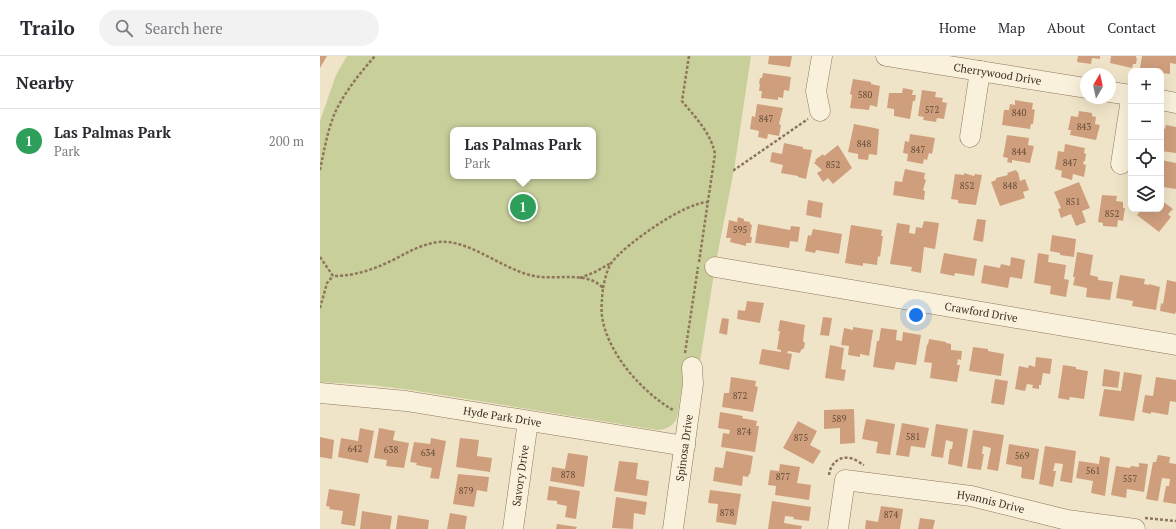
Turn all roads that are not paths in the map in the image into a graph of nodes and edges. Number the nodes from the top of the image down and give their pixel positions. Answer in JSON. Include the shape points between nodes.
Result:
{"nodes":[{"id":1,"x":822,"y":56,"type":"edge"},
{"id":2,"x":886,"y":56,"type":"edge"},
{"id":3,"x":980,"y":71,"type":"junction"},
{"id":4,"x":1080,"y":87,"type":"edge"},
{"id":5,"x":1116,"y":93,"type":"edge"},
{"id":6,"x":1128,"y":95,"type":"edge"},
{"id":7,"x":1164,"y":100,"type":"edge"},
{"id":8,"x":1176,"y":102,"type":"edge"},
{"id":9,"x":1130,"y":104,"type":"edge"},
{"id":10,"x":820,"y":111,"type":"dead end"},
{"id":11,"x":970,"y":137,"type":"dead end"},
{"id":12,"x":1121,"y":164,"type":"dead end"},
{"id":13,"x":715,"y":267,"type":"dead end"},
{"id":14,"x":1176,"y":345,"type":"edge"},
{"id":15,"x":689,"y":362,"type":"road end"},
{"id":16,"x":320,"y":394,"type":"edge"},
{"id":17,"x":528,"y":421,"type":"junction"},
{"id":18,"x":685,"y":446,"type":"junction"},
{"id":19,"x":513,"y":529,"type":"edge"},
{"id":20,"x":673,"y":529,"type":"edge"},
{"id":21,"x":838,"y":529,"type":"edge"},
{"id":22,"x":1135,"y":529,"type":"edge"}],
"edges":[{"from":1,"to":10,"type":"street","via":[[816,91]]},
{"from":2,"to":3,"type":"street","name":"Cherrywood Drive"},
{"from":3,"to":4,"type":"street","name":"Cherrywood Drive"},
{"from":3,"to":11,"type":"street"},
{"from":5,"to":6,"type":"street"},
{"from":7,"to":8,"type":"street"},
{"from":9,"to":12,"type":"street"},
{"from":13,"to":14,"type":"street","name":"Crawford Drive"},
{"from":15,"to":18,"type":"street","name":"Spinosa Drive","via":[[693,384]]},
{"from":16,"to":17,"type":"street","name":"Hyde Park Drive","via":[[406,401]]},
{"from":17,"to":18,"type":"street","name":"Hyde Park Drive"},
{"from":17,"to":19,"type":"street","name":"Savory Drive"},
{"from":18,"to":20,"type":"street","name":"Spinosa Drive"},
{"from":21,"to":22,"type":"street","name":"Hyannis Drive","via":[[845,480],[970,496],[1067,520]]}]}
